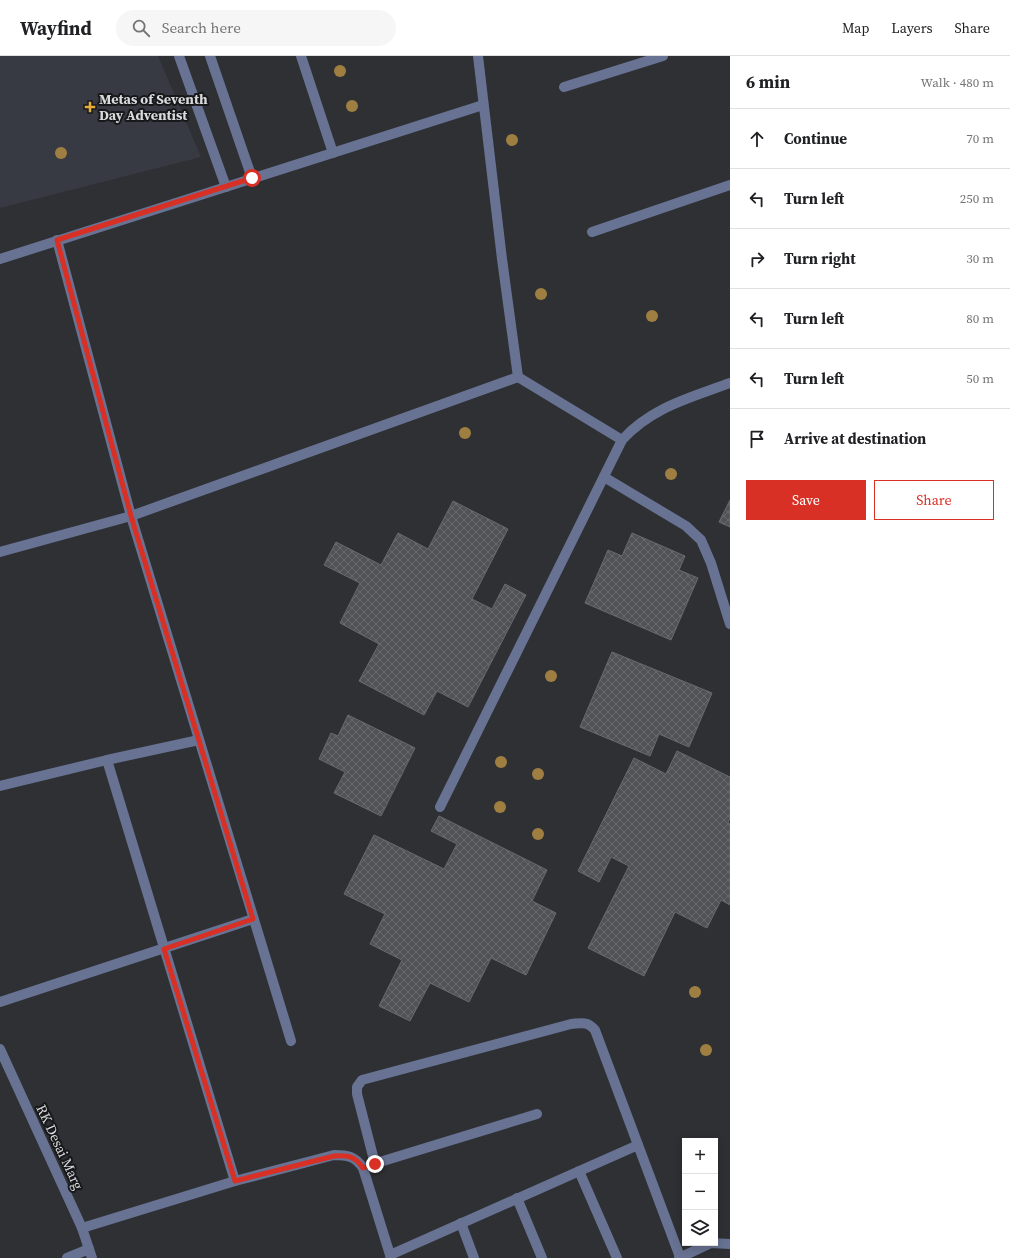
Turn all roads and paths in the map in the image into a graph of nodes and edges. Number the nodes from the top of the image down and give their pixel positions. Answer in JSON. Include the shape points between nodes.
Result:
{"nodes":[{"id":1,"x":179,"y":56,"type":"edge"},
{"id":2,"x":210,"y":56,"type":"edge"},
{"id":3,"x":301,"y":56,"type":"edge"},
{"id":4,"x":478,"y":56,"type":"edge"},
{"id":5,"x":663,"y":56,"type":"edge"},
{"id":6,"x":564,"y":87,"type":"dead end"},
{"id":7,"x":484,"y":105,"type":"junction"},
{"id":8,"x":333,"y":153,"type":"junction"},
{"id":9,"x":252,"y":178,"type":"junction"},
{"id":10,"x":730,"y":185,"type":"edge"},
{"id":11,"x":226,"y":187,"type":"junction"},
{"id":12,"x":592,"y":232,"type":"dead end"},
{"id":13,"x":57,"y":240,"type":"junction"},
{"id":14,"x":0,"y":258,"type":"edge"},
{"id":15,"x":518,"y":377,"type":"junction"},
{"id":16,"x":730,"y":383,"type":"edge"},
{"id":17,"x":622,"y":440,"type":"junction"},
{"id":18,"x":604,"y":477,"type":"junction"},
{"id":19,"x":131,"y":516,"type":"junction"},
{"id":20,"x":0,"y":552,"type":"edge"},
{"id":21,"x":730,"y":624,"type":"edge"},
{"id":22,"x":199,"y":740,"type":"junction"},
{"id":23,"x":107,"y":760,"type":"junction"},
{"id":24,"x":0,"y":786,"type":"edge"},
{"id":25,"x":440,"y":807,"type":"dead end"},
{"id":26,"x":253,"y":919,"type":"junction"},
{"id":27,"x":164,"y":949,"type":"junction"},
{"id":28,"x":0,"y":1002,"type":"edge"},
{"id":29,"x":291,"y":1041,"type":"dead end"},
{"id":30,"x":0,"y":1049,"type":"edge"},
{"id":31,"x":536,"y":1114,"type":"dead end"},
{"id":32,"x":638,"y":1145,"type":"junction"},
{"id":33,"x":375,"y":1164,"type":"junction"},
{"id":34,"x":363,"y":1168,"type":"junction"},
{"id":35,"x":579,"y":1171,"type":"junction"},
{"id":36,"x":235,"y":1181,"type":"junction"},
{"id":37,"x":517,"y":1198,"type":"junction"},
{"id":38,"x":460,"y":1223,"type":"junction"},
{"id":39,"x":82,"y":1228,"type":"junction"},
{"id":40,"x":730,"y":1244,"type":"edge"},
{"id":41,"x":91,"y":1253,"type":"edge"},
{"id":42,"x":390,"y":1256,"type":"edge"},
{"id":43,"x":67,"y":1258,"type":"edge"},
{"id":44,"x":474,"y":1258,"type":"edge"},
{"id":45,"x":542,"y":1258,"type":"edge"},
{"id":46,"x":616,"y":1258,"type":"edge"},
{"id":47,"x":679,"y":1258,"type":"edge"}],
"edges":[{"from":1,"to":11,"type":"street"},
{"from":2,"to":9,"type":"street"},
{"from":3,"to":8,"type":"street"},
{"from":4,"to":7,"type":"street"},
{"from":5,"to":6,"type":"street"},
{"from":7,"to":8,"type":"street"},
{"from":7,"to":15,"type":"street"},
{"from":8,"to":9,"type":"street"},
{"from":9,"to":11,"type":"street"},
{"from":10,"to":12,"type":"street"},
{"from":11,"to":13,"type":"street"},
{"from":13,"to":14,"type":"street"},
{"from":13,"to":19,"type":"street"},
{"from":15,"to":17,"type":"street"},
{"from":15,"to":19,"type":"street"},
{"from":16,"to":17,"type":"street","via":[[669,406],[644,420]]},
{"from":17,"to":18,"type":"street"},
{"from":18,"to":21,"type":"street","via":[[686,526],[701,540]]},
{"from":18,"to":25,"type":"street"},
{"from":19,"to":20,"type":"street"},
{"from":19,"to":22,"type":"street"},
{"from":22,"to":23,"type":"street"},
{"from":22,"to":26,"type":"street"},
{"from":23,"to":24,"type":"street"},
{"from":23,"to":27,"type":"street"},
{"from":26,"to":27,"type":"street"},
{"from":26,"to":29,"type":"street"},
{"from":27,"to":28,"type":"street"},
{"from":27,"to":36,"type":"street"},
{"from":30,"to":39,"type":"street","name":"RK Desai Marg"},
{"from":31,"to":33,"type":"street"},
{"from":32,"to":33,"type":"street","via":[[595,1030],[590,1024],[582,1023],[362,1080],[356,1087],[357,1094]]},
{"from":32,"to":35,"type":"street"},
{"from":32,"to":47,"type":"street"},
{"from":33,"to":34,"type":"street"},
{"from":34,"to":36,"type":"street","via":[[358,1161],[346,1155],[334,1156]]},
{"from":34,"to":42,"type":"street"},
{"from":35,"to":37,"type":"street"},
{"from":35,"to":46,"type":"street"},
{"from":36,"to":39,"type":"street"},
{"from":37,"to":38,"type":"street"},
{"from":37,"to":45,"type":"street"},
{"from":38,"to":42,"type":"street"},
{"from":38,"to":44,"type":"street"},
{"from":39,"to":41,"type":"street","name":"RK Desai Marg"},
{"from":40,"to":47,"type":"street","via":[[711,1243]]},
{"from":41,"to":43,"type":"street"}]}
